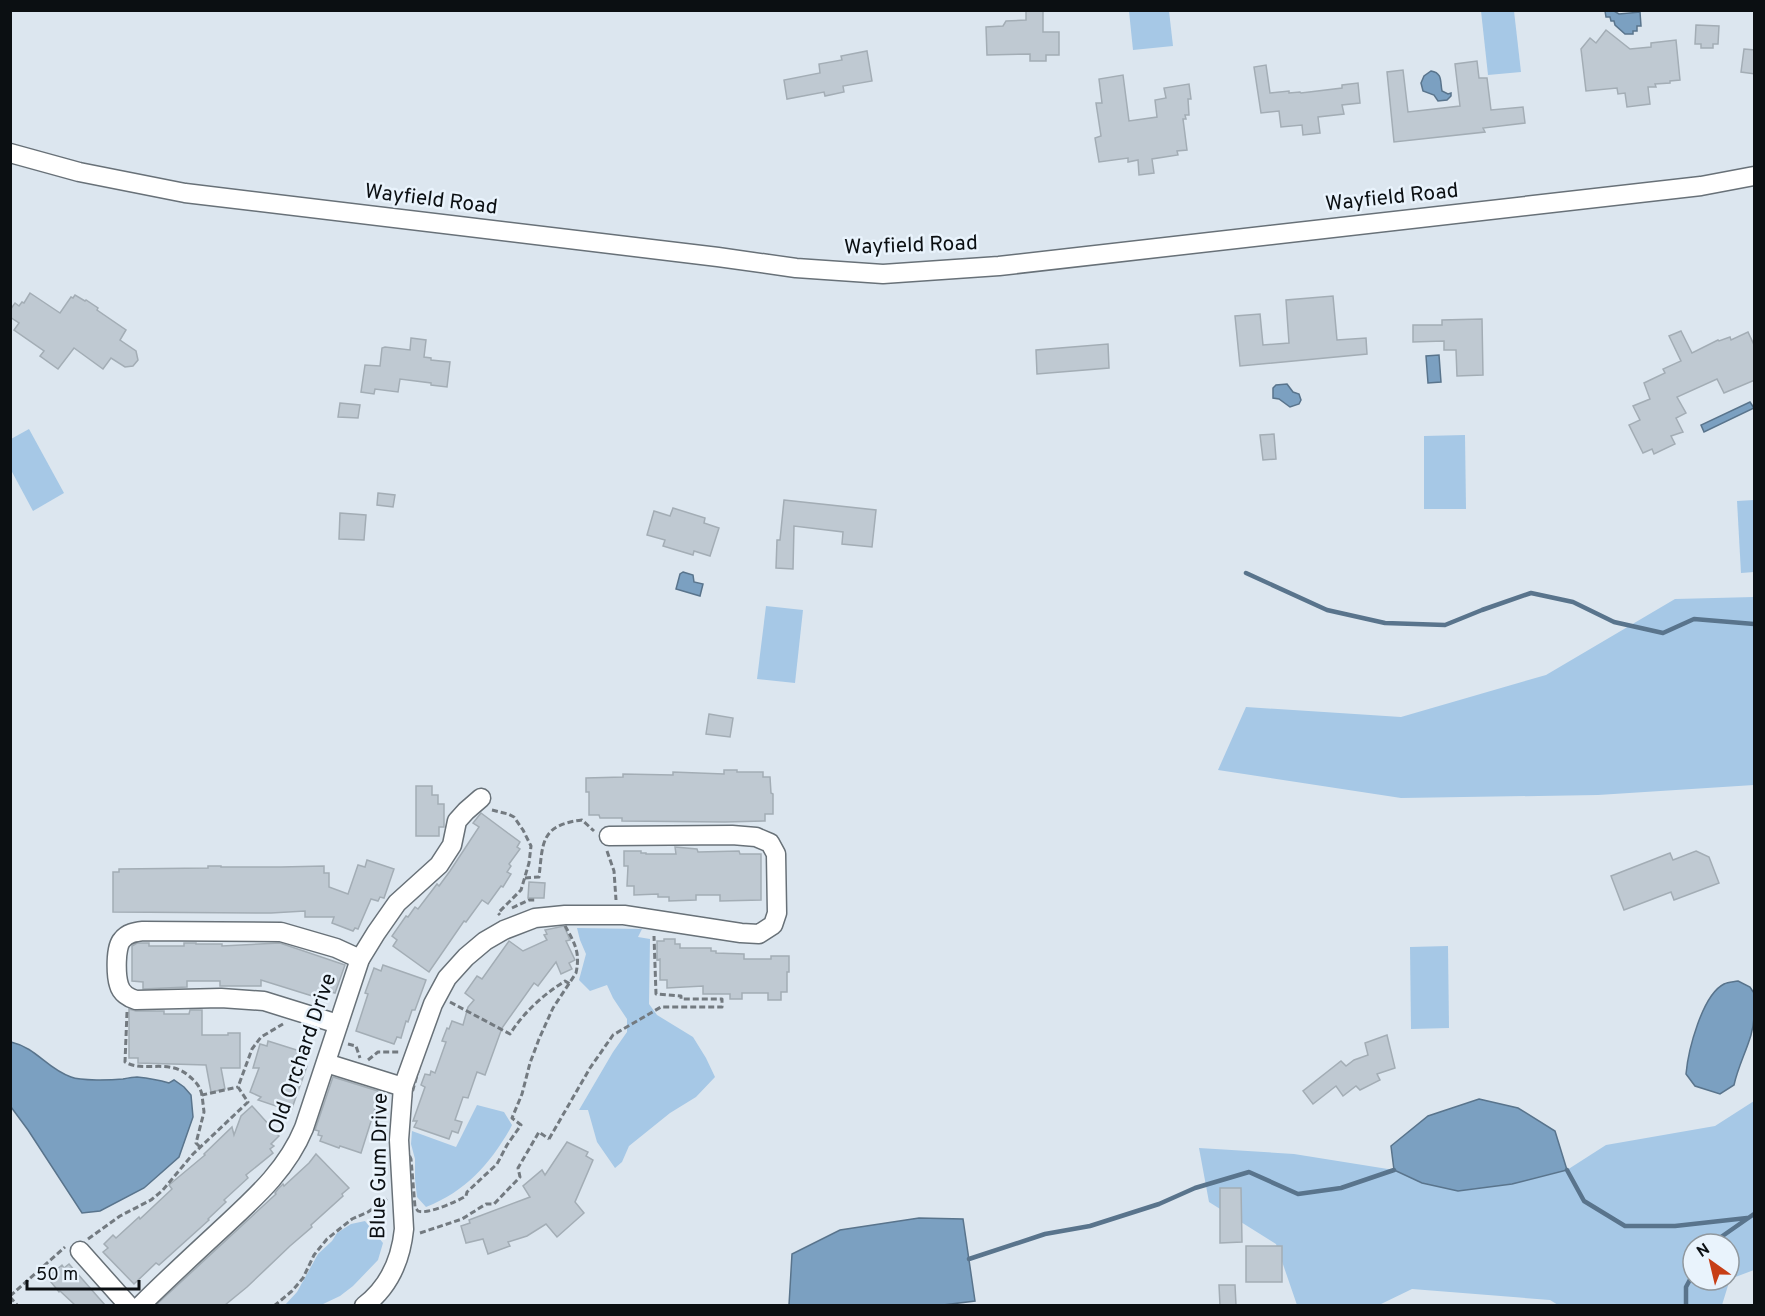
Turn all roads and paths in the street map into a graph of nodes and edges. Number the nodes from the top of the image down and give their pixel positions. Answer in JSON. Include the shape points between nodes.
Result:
{"nodes":[{"id":1,"x":10,"y":153,"type":"edge"},
{"id":2,"x":1751,"y":179,"type":"edge"},
{"id":3,"x":483,"y":803,"type":"joint"},
{"id":4,"x":604,"y":841,"type":"junction"},
{"id":5,"x":525,"y":878,"type":"junction"},
{"id":6,"x":620,"y":908,"type":"junction"},
{"id":7,"x":502,"y":917,"type":"dead end"},
{"id":8,"x":653,"y":928,"type":"dead end"},
{"id":9,"x":360,"y":959,"type":"junction"},
{"id":10,"x":570,"y":984,"type":"junction"},
{"id":11,"x":443,"y":998,"type":"junction"},
{"id":12,"x":127,"y":1006,"type":"dead end"},
{"id":13,"x":286,"y":1022,"type":"dead end"},
{"id":14,"x":338,"y":1024,"type":"junction"},
{"id":15,"x":340,"y":1043,"type":"dead end"},
{"id":16,"x":402,"y":1056,"type":"dead end"},
{"id":17,"x":326,"y":1063,"type":"junction"},
{"id":18,"x":403,"y":1087,"type":"junction"},
{"id":19,"x":238,"y":1088,"type":"junction"},
{"id":20,"x":202,"y":1095,"type":"junction"},
{"id":21,"x":200,"y":1147,"type":"junction"},
{"id":22,"x":392,"y":1196,"type":"dead end"},
{"id":23,"x":414,"y":1236,"type":"dead end"},
{"id":24,"x":79,"y":1246,"type":"junction"},
{"id":25,"x":10,"y":1297,"type":"edge"},
{"id":26,"x":18,"y":1305,"type":"edge"},
{"id":27,"x":129,"y":1305,"type":"edge"},
{"id":28,"x":140,"y":1305,"type":"edge"},
{"id":29,"x":274,"y":1305,"type":"edge"},
{"id":30,"x":364,"y":1305,"type":"edge"}],
"edges":[{"from":1,"to":2,"type":"street","name":"Wayfield Road","via":[[79,172],[185,193],[796,268],[883,274],[1008,265]]},
{"from":3,"to":5,"type":"path","via":[[514,817],[523,830],[531,846]]},
{"from":3,"to":9,"type":"street","name":"Old Orchard Drive","via":[[466,811],[457,821],[452,845],[439,865],[397,903]]},
{"from":4,"to":5,"type":"path","via":[[582,820],[560,826],[543,841],[538,877]]},
{"from":4,"to":6,"type":"path"},
{"from":4,"to":6,"type":"street","name":"Blue Gum Drive","via":[[732,835],[770,843],[776,854],[777,913],[773,925],[759,934]]},
{"from":5,"to":7,"type":"path","via":[[521,890],[498,913]]},
{"from":6,"to":18,"type":"street","name":"Blue Gum Drive","via":[[535,918],[485,941],[447,978],[433,1004]]},
{"from":8,"to":23,"type":"path","via":[[656,994],[681,999],[722,999],[722,1007],[661,1007],[613,1035],[549,1139],[539,1132],[518,1168],[520,1177],[494,1204]]},
{"from":9,"to":14,"type":"street","name":"Old Orchard Drive"},
{"from":9,"to":14,"type":"street","via":[[281,932],[143,931],[131,933],[117,949],[119,986],[129,998],[264,1001]]},
{"from":10,"to":11,"type":"path","via":[[565,981],[542,997],[510,1034]]},
{"from":10,"to":11,"type":"path","via":[[576,973],[578,952],[563,922],[549,922],[497,940],[455,977]]},
{"from":10,"to":11,"type":"path","via":[[539,1039],[512,1118],[520,1125],[497,1164],[462,1198],[424,1212],[415,1207],[411,1159],[406,1148],[409,1104],[432,1021]]},
{"from":12,"to":20,"type":"path","via":[[125,1062],[184,1071],[197,1083]]},
{"from":13,"to":19,"type":"path","via":[[261,1037],[252,1049]]},
{"from":14,"to":17,"type":"street","name":"Old Orchard Drive"},
{"from":15,"to":16,"type":"path","via":[[356,1046],[365,1062],[378,1052],[401,1052]]},
{"from":17,"to":18,"type":"street"},
{"from":17,"to":28,"type":"street","name":"Old Orchard Drive","via":[[301,1137],[275,1177]]},
{"from":18,"to":30,"type":"street","name":"Blue Gum Drive","via":[[399,1140],[403,1242],[391,1275]]},
{"from":19,"to":20,"type":"path"},
{"from":19,"to":21,"type":"path","via":[[248,1102]]},
{"from":20,"to":21,"type":"path","via":[[204,1112],[196,1143]]},
{"from":21,"to":24,"type":"path","via":[[162,1191]]},
{"from":22,"to":29,"type":"path","via":[[327,1239],[303,1278]]},
{"from":24,"to":25,"type":"path","via":[[68,1244]]},
{"from":24,"to":27,"type":"street"},
{"from":25,"to":26,"type":"path"}]}
